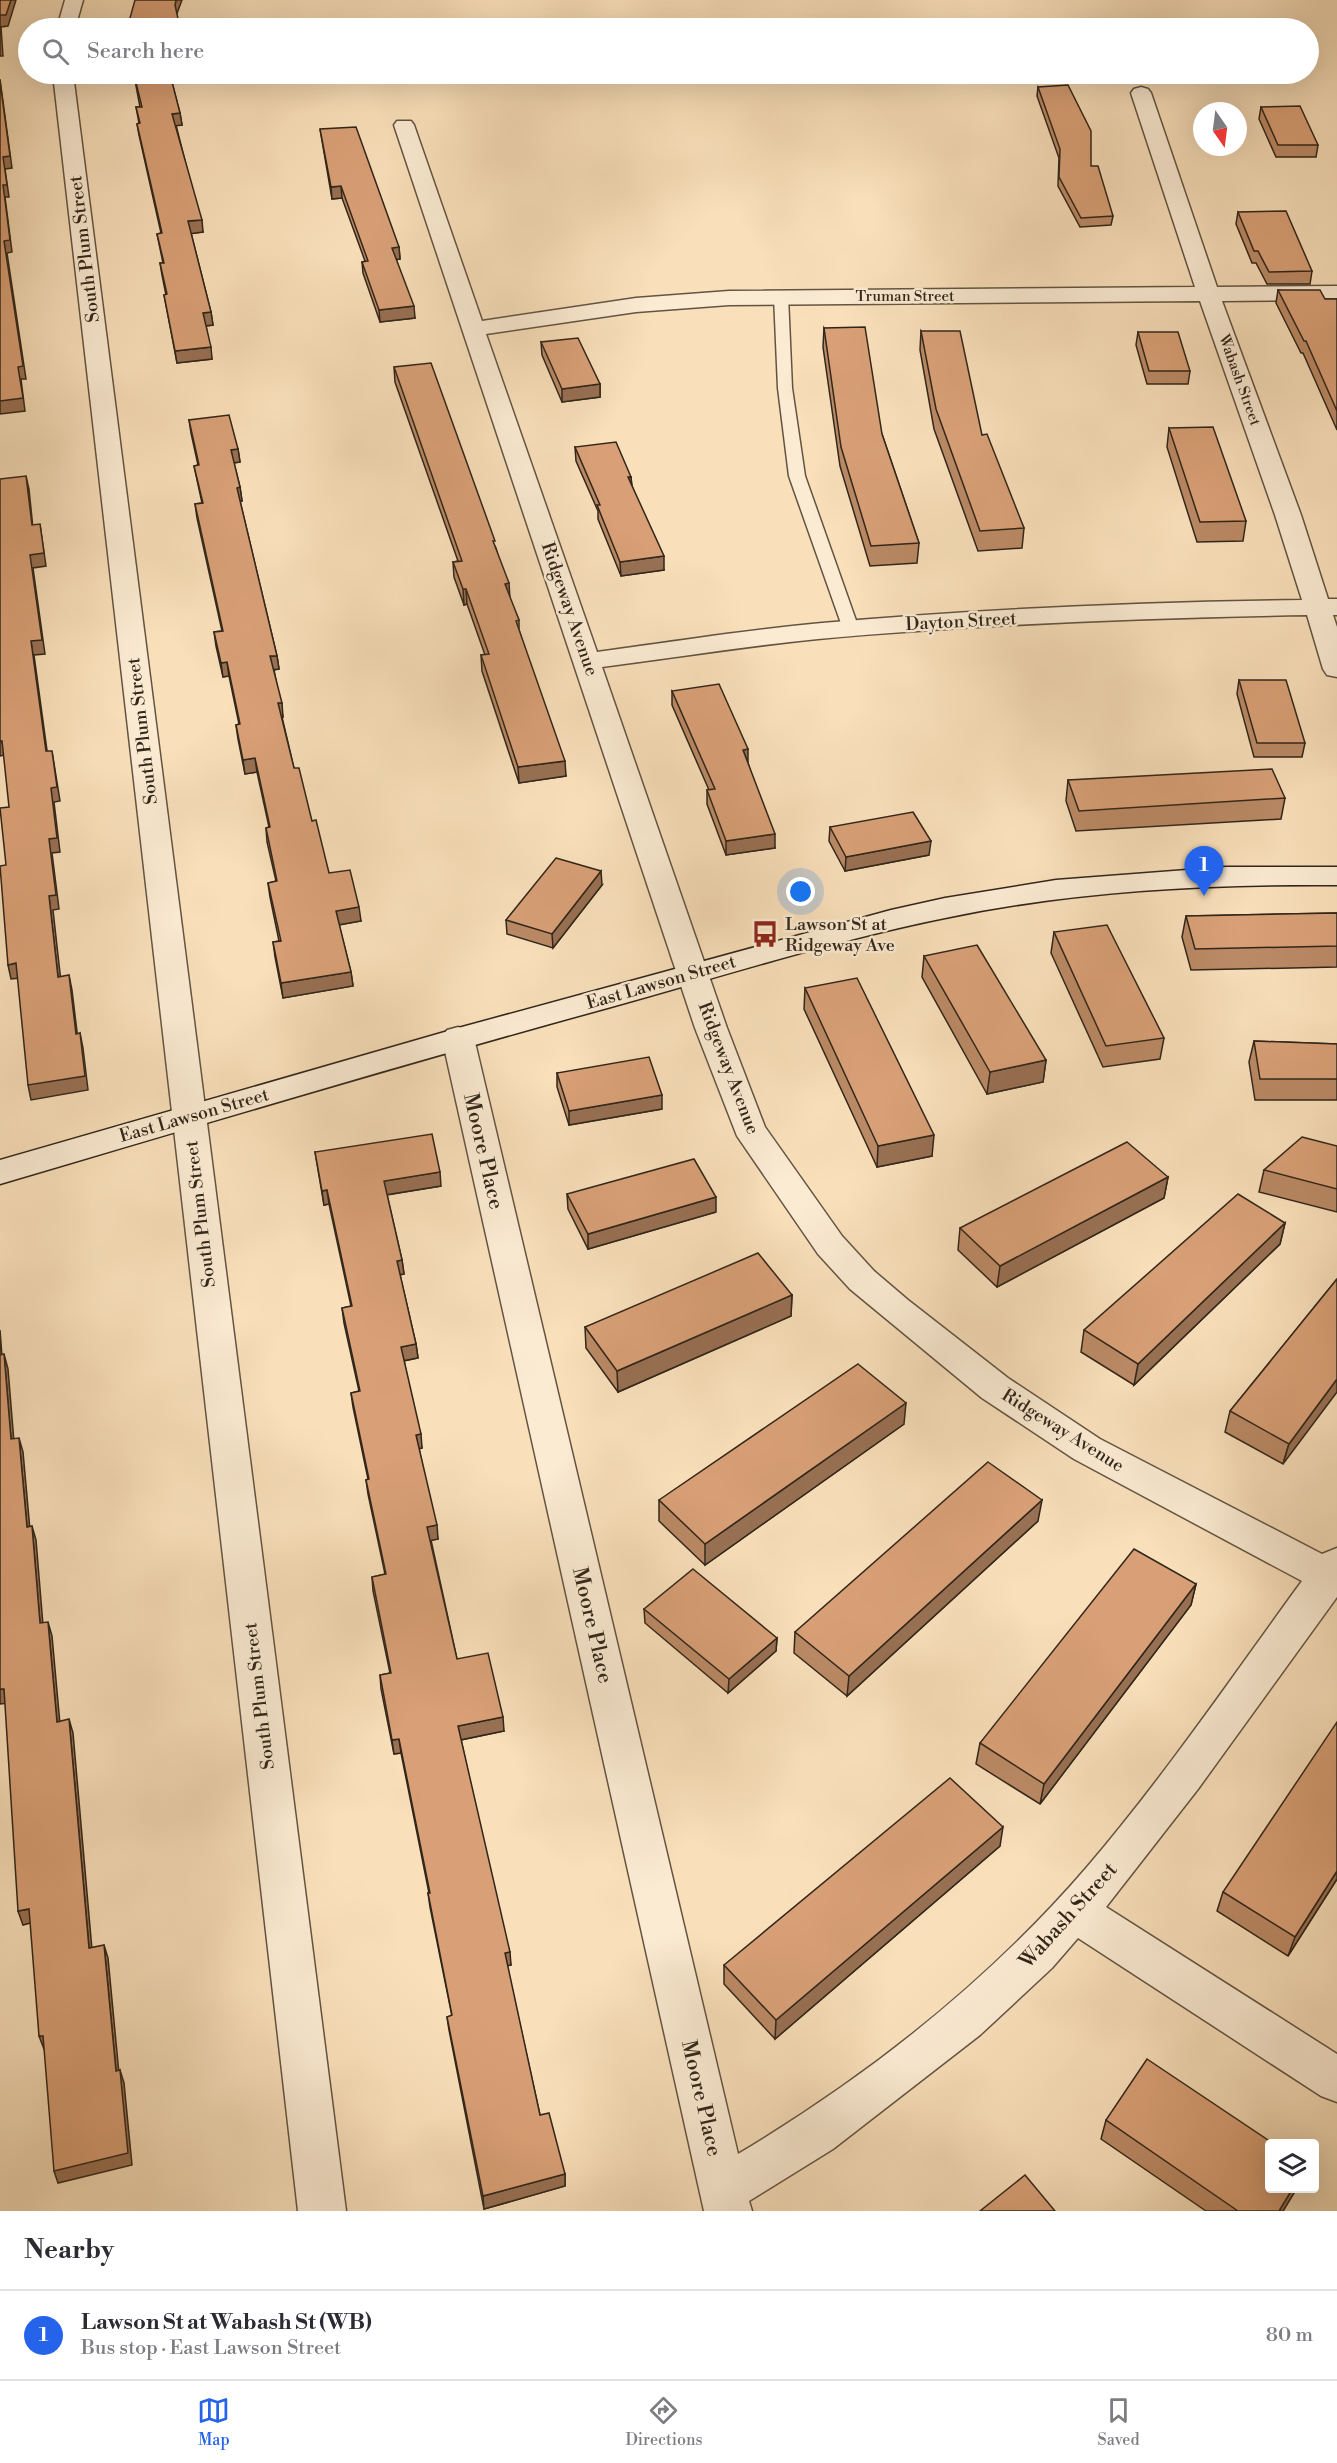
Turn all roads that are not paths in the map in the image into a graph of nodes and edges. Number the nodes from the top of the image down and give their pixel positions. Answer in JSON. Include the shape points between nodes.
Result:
{"nodes":[{"id":1,"x":74,"y":0,"type":"edge"},
{"id":2,"x":69,"y":18,"type":"edge"},
{"id":3,"x":64,"y":84,"type":"edge"},
{"id":4,"x":1141,"y":93,"type":"dead end"},
{"id":5,"x":404,"y":125,"type":"dead end"},
{"id":6,"x":1337,"y":293,"type":"edge"},
{"id":7,"x":1209,"y":295,"type":"junction"},
{"id":8,"x":781,"y":296,"type":"junction"},
{"id":9,"x":475,"y":328,"type":"junction"},
{"id":10,"x":1328,"y":607,"type":"edge"},
{"id":11,"x":850,"y":629,"type":"junction"},
{"id":12,"x":588,"y":661,"type":"junction"},
{"id":13,"x":1337,"y":669,"type":"edge"},
{"id":14,"x":1337,"y":876,"type":"edge"},
{"id":15,"x":693,"y":973,"type":"junction"},
{"id":16,"x":458,"y":1038,"type":"junction"},
{"id":17,"x":189,"y":1117,"type":"junction"},
{"id":18,"x":0,"y":1172,"type":"edge"},
{"id":19,"x":1334,"y":1574,"type":"edge"},
{"id":20,"x":1074,"y":1911,"type":"junction"},
{"id":21,"x":1337,"y":2080,"type":"edge"},
{"id":22,"x":726,"y":2200,"type":"edge"},
{"id":23,"x":322,"y":2211,"type":"edge"}],
"edges":[{"from":1,"to":2,"type":"street"},
{"from":3,"to":17,"type":"street","name":"South Plum Street"},
{"from":4,"to":7,"type":"street","name":"Wabash Street"},
{"from":5,"to":9,"type":"street","name":"Ridgeway Avenue"},
{"from":6,"to":7,"type":"street","name":"Truman Street"},
{"from":7,"to":8,"type":"street","name":"Truman Street"},
{"from":7,"to":10,"type":"street","name":"Wabash Street","via":[[1288,515]]},
{"from":8,"to":9,"type":"street","name":"Truman Street","via":[[636,304]]},
{"from":8,"to":11,"type":"lane","via":[[785,388],[797,476]]},
{"from":9,"to":12,"type":"street","name":"Ridgeway Avenue"},
{"from":10,"to":11,"type":"street","name":"Dayton Street","via":[[1067,615]]},
{"from":10,"to":13,"type":"street","name":"Wabash Street"},
{"from":11,"to":12,"type":"street","name":"Dayton Street"},
{"from":12,"to":15,"type":"street","name":"Ridgeway Avenue"},
{"from":14,"to":15,"type":"street","name":"East Lawson Street","via":[[1180,879],[999,898],[894,919]]},
{"from":15,"to":16,"type":"street","name":"East Lawson Street"},
{"from":15,"to":19,"type":"street","name":"Ridgeway Avenue","via":[[749,1128],[830,1245],[862,1280],[995,1388],[1087,1449]]},
{"from":16,"to":17,"type":"street","name":"East Lawson Street"},
{"from":16,"to":22,"type":"street","name":"Moore Place"},
{"from":17,"to":18,"type":"street","name":"East Lawson Street"},
{"from":17,"to":23,"type":"street","name":"South Plum Street"},
{"from":19,"to":20,"type":"street","name":"Wabash Street","via":[[1102,1881]]},
{"from":20,"to":21,"type":"street"},
{"from":20,"to":22,"type":"street","name":"Wabash Street","via":[[1036,1953],[964,2020]]}]}
